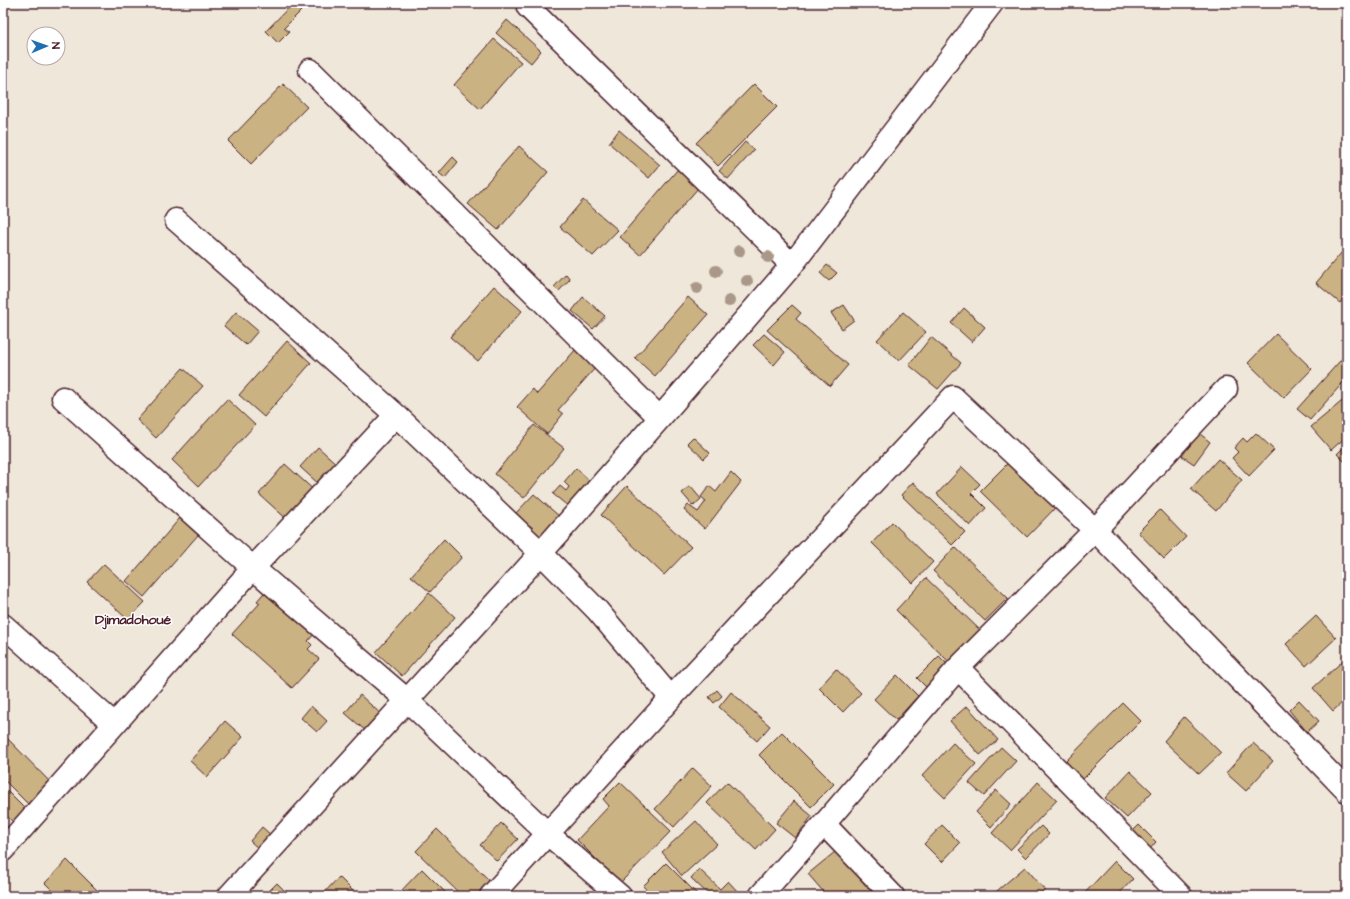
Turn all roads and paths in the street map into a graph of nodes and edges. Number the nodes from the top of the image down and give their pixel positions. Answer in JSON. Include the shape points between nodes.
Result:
{"nodes":[{"id":1,"x":992,"y":3,"type":"edge"},
{"id":2,"x":528,"y":7,"type":"dead end"},
{"id":3,"x":310,"y":70,"type":"dead end"},
{"id":4,"x":176,"y":220,"type":"dead end"},
{"id":5,"x":792,"y":265,"type":"junction"},
{"id":6,"x":1226,"y":389,"type":"dead end"},
{"id":7,"x":63,"y":398,"type":"dead end"},
{"id":8,"x":396,"y":415,"type":"junction"},
{"id":9,"x":660,"y":418,"type":"junction"},
{"id":10,"x":1095,"y":530,"type":"junction"},
{"id":11,"x":541,"y":554,"type":"junction"},
{"id":12,"x":253,"y":568,"type":"junction"},
{"id":13,"x":3,"y":624,"type":"edge"},
{"id":14,"x":958,"y":668,"type":"junction"},
{"id":15,"x":671,"y":698,"type":"junction"},
{"id":16,"x":407,"y":700,"type":"junction"},
{"id":17,"x":114,"y":724,"type":"junction"},
{"id":18,"x":1347,"y":791,"type":"edge"},
{"id":19,"x":824,"y":824,"type":"junction"},
{"id":20,"x":548,"y":834,"type":"junction"},
{"id":21,"x":3,"y":850,"type":"edge"},
{"id":22,"x":229,"y":896,"type":"edge"},
{"id":23,"x":491,"y":896,"type":"edge"},
{"id":24,"x":620,"y":896,"type":"edge"},
{"id":25,"x":760,"y":896,"type":"edge"},
{"id":26,"x":894,"y":896,"type":"edge"},
{"id":27,"x":1181,"y":896,"type":"edge"}],
"edges":[{"from":1,"to":5,"type":"street"},
{"from":2,"to":5,"type":"street"},
{"from":3,"to":9,"type":"street"},
{"from":4,"to":8,"type":"street"},
{"from":5,"to":9,"type":"street"},
{"from":6,"to":10,"type":"street"},
{"from":7,"to":12,"type":"street"},
{"from":8,"to":11,"type":"street"},
{"from":8,"to":12,"type":"street"},
{"from":9,"to":11,"type":"street"},
{"from":10,"to":14,"type":"street"},
{"from":10,"to":15,"type":"street","via":[[953,397]]},
{"from":10,"to":18,"type":"street"},
{"from":11,"to":15,"type":"street","via":[[597,610]]},
{"from":11,"to":16,"type":"street"},
{"from":12,"to":16,"type":"street"},
{"from":12,"to":17,"type":"street"},
{"from":13,"to":17,"type":"street"},
{"from":14,"to":19,"type":"street"},
{"from":14,"to":27,"type":"street"},
{"from":15,"to":20,"type":"street"},
{"from":16,"to":20,"type":"street"},
{"from":16,"to":22,"type":"street"},
{"from":17,"to":21,"type":"street"},
{"from":19,"to":25,"type":"street"},
{"from":19,"to":26,"type":"street"},
{"from":20,"to":23,"type":"street"},
{"from":20,"to":24,"type":"street"}]}
